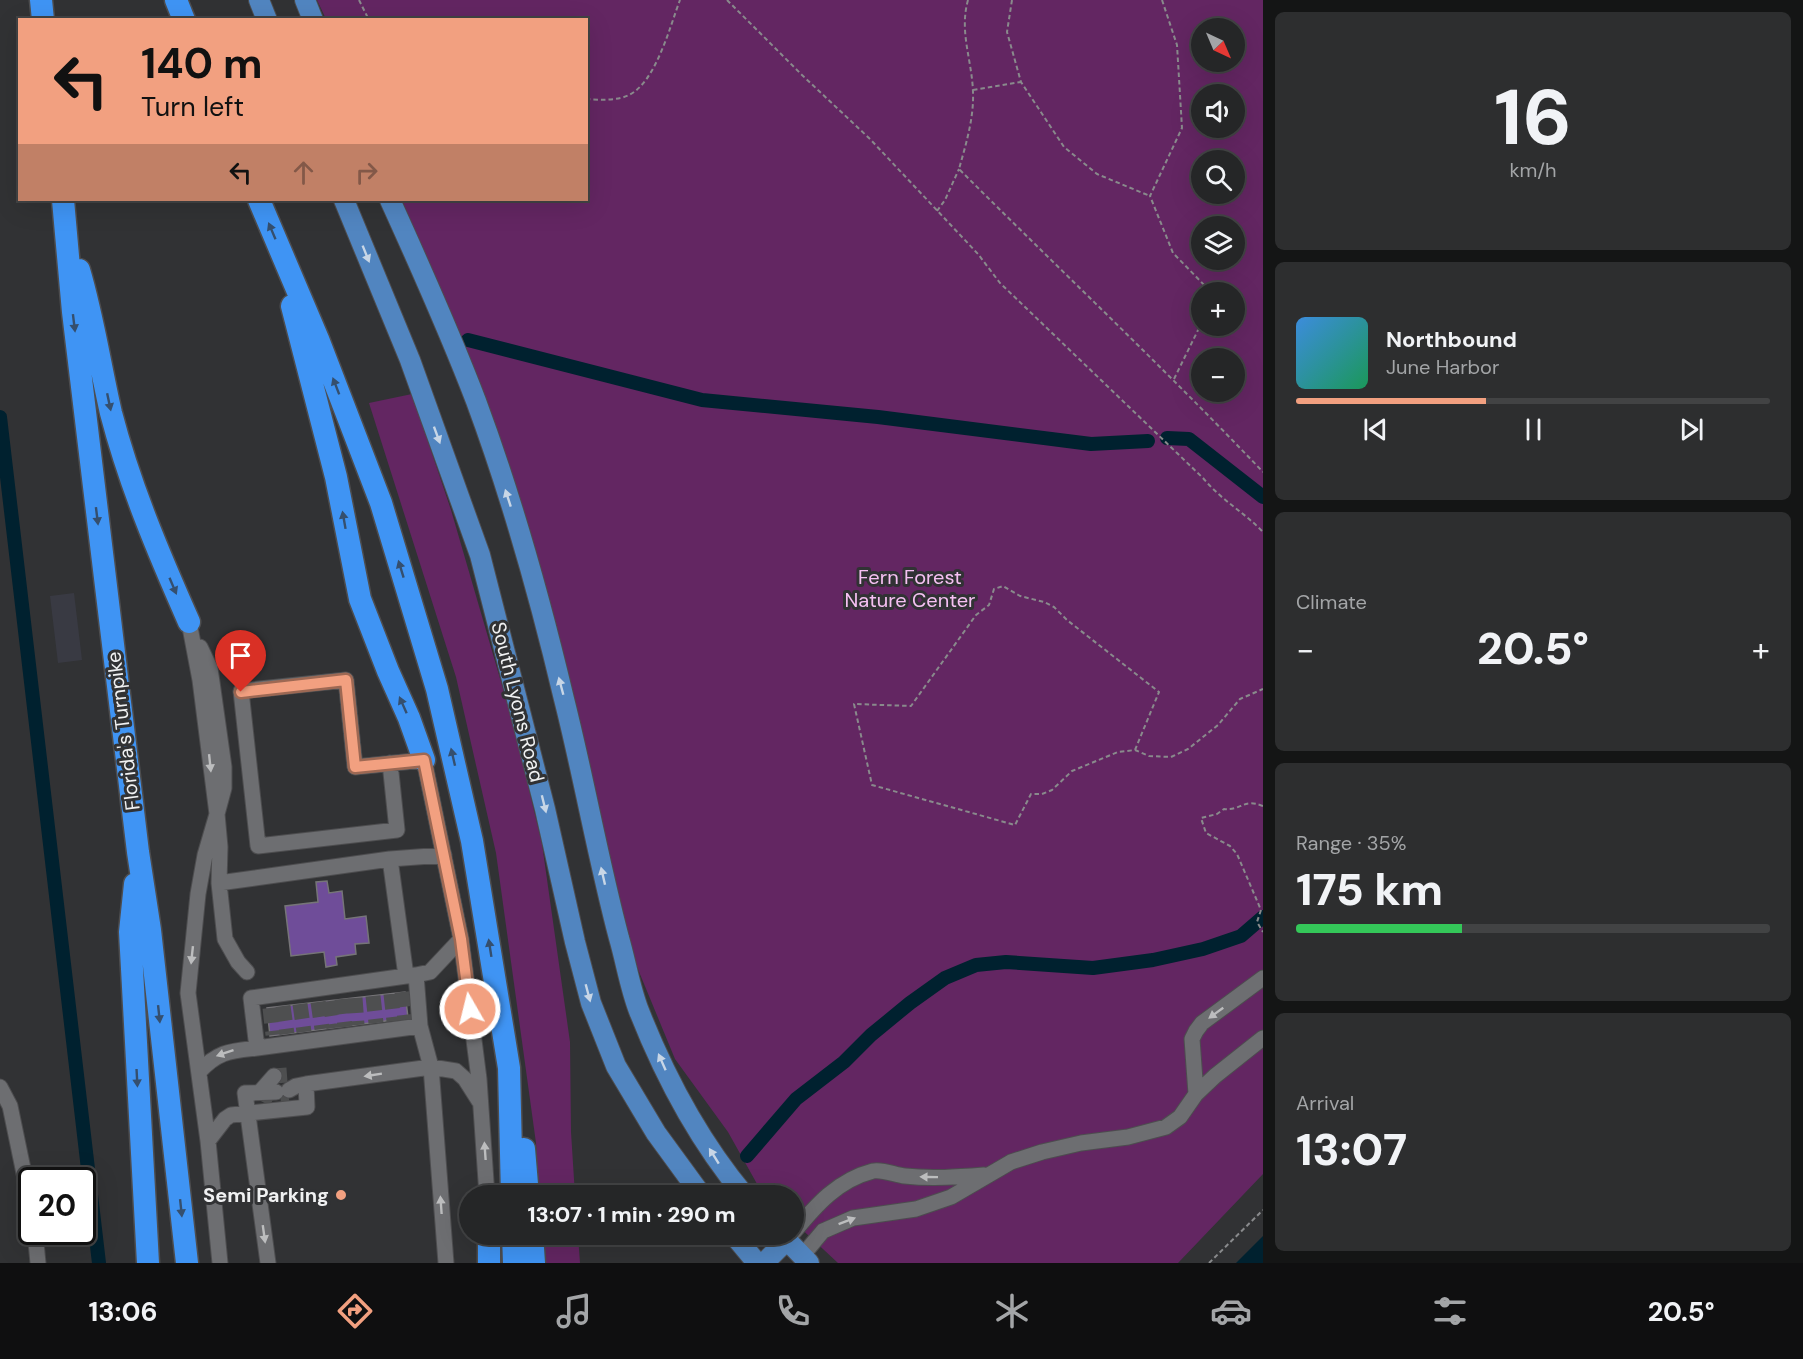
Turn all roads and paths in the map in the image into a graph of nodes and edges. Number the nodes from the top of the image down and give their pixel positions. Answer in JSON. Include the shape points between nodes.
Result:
{"nodes":[{"id":1,"x":41,"y":0,"type":"edge"},
{"id":2,"x":176,"y":0,"type":"edge"},
{"id":3,"x":259,"y":0,"type":"edge"},
{"id":4,"x":304,"y":0,"type":"edge"},
{"id":5,"x":359,"y":0,"type":"edge"},
{"id":6,"x":680,"y":0,"type":"edge"},
{"id":7,"x":727,"y":0,"type":"edge"},
{"id":8,"x":968,"y":0,"type":"edge"},
{"id":9,"x":1012,"y":0,"type":"edge"},
{"id":10,"x":1162,"y":0,"type":"edge"},
{"id":11,"x":43,"y":18,"type":"edge"},
{"id":12,"x":183,"y":18,"type":"edge"},
{"id":13,"x":266,"y":18,"type":"edge"},
{"id":14,"x":312,"y":18,"type":"edge"},
{"id":15,"x":368,"y":18,"type":"edge"},
{"id":16,"x":1021,"y":82,"type":"junction"},
{"id":17,"x":973,"y":90,"type":"junction"},
{"id":18,"x":588,"y":99,"type":"edge"},
{"id":19,"x":958,"y":169,"type":"junction"},
{"id":20,"x":1150,"y":196,"type":"junction"},
{"id":21,"x":63,"y":201,"type":"edge"},
{"id":22,"x":259,"y":201,"type":"edge"},
{"id":23,"x":344,"y":201,"type":"edge"},
{"id":24,"x":390,"y":201,"type":"edge"},
{"id":25,"x":937,"y":211,"type":"junction"},
{"id":26,"x":65,"y":223,"type":"junction"},
{"id":27,"x":286,"y":263,"type":"junction"},
{"id":28,"x":1201,"y":282,"type":"edge"},
{"id":29,"x":1195,"y":336,"type":"edge"},
{"id":30,"x":1174,"y":379,"type":"junction"},
{"id":31,"x":1263,"y":472,"type":"edge"},
{"id":32,"x":1263,"y":532,"type":"edge"},
{"id":33,"x":189,"y":622,"type":"junction"},
{"id":34,"x":1263,"y":689,"type":"edge"},
{"id":35,"x":1135,"y":750,"type":"junction"},
{"id":36,"x":424,"y":760,"type":"junction"},
{"id":37,"x":390,"y":763,"type":"junction"},
{"id":38,"x":249,"y":764,"type":"junction"},
{"id":39,"x":224,"y":767,"type":"junction"},
{"id":40,"x":1263,"y":806,"type":"edge"},
{"id":41,"x":217,"y":814,"type":"junction"},
{"id":42,"x":138,"y":852,"type":"junction"},
{"id":43,"x":444,"y":855,"type":"junction"},
{"id":44,"x":390,"y":859,"type":"junction"},
{"id":45,"x":219,"y":883,"type":"junction"},
{"id":46,"x":1263,"y":932,"type":"edge"},
{"id":47,"x":461,"y":939,"type":"junction"},
{"id":48,"x":247,"y":972,"type":"dead end"},
{"id":49,"x":1263,"y":978,"type":"edge"},
{"id":50,"x":400,"y":982,"type":"junction"},
{"id":51,"x":404,"y":1025,"type":"junction"},
{"id":52,"x":1263,"y":1038,"type":"edge"},
{"id":53,"x":257,"y":1048,"type":"junction"},
{"id":54,"x":431,"y":1067,"type":"junction"},
{"id":55,"x":509,"y":1068,"type":"junction"},
{"id":56,"x":199,"y":1072,"type":"junction"},
{"id":57,"x":287,"y":1086,"type":"junction"},
{"id":58,"x":0,"y":1087,"type":"edge"},
{"id":59,"x":1196,"y":1094,"type":"junction"},
{"id":60,"x":482,"y":1107,"type":"junction"},
{"id":61,"x":247,"y":1114,"type":"junction"},
{"id":62,"x":208,"y":1141,"type":"junction"},
{"id":63,"x":23,"y":1167,"type":"edge"},
{"id":64,"x":987,"y":1175,"type":"junction"},
{"id":65,"x":486,"y":1185,"type":"edge"},
{"id":66,"x":512,"y":1185,"type":"edge"},
{"id":67,"x":527,"y":1185,"type":"edge"},
{"id":68,"x":694,"y":1185,"type":"edge"},
{"id":69,"x":736,"y":1185,"type":"edge"},
{"id":70,"x":1263,"y":1210,"type":"edge"},
{"id":71,"x":804,"y":1217,"type":"edge"},
{"id":72,"x":36,"y":1245,"type":"edge"},
{"id":73,"x":486,"y":1245,"type":"edge"},
{"id":74,"x":489,"y":1245,"type":"edge"},
{"id":75,"x":513,"y":1245,"type":"edge"},
{"id":76,"x":533,"y":1245,"type":"edge"},
{"id":77,"x":742,"y":1245,"type":"edge"},
{"id":78,"x":779,"y":1245,"type":"edge"},
{"id":79,"x":793,"y":1245,"type":"edge"},
{"id":80,"x":802,"y":1261,"type":"edge"},
{"id":81,"x":38,"y":1263,"type":"edge"},
{"id":82,"x":148,"y":1263,"type":"edge"},
{"id":83,"x":187,"y":1263,"type":"edge"},
{"id":84,"x":220,"y":1263,"type":"edge"},
{"id":85,"x":268,"y":1263,"type":"edge"},
{"id":86,"x":446,"y":1263,"type":"edge"},
{"id":87,"x":481,"y":1263,"type":"edge"},
{"id":88,"x":489,"y":1263,"type":"edge"},
{"id":89,"x":514,"y":1263,"type":"edge"},
{"id":90,"x":534,"y":1263,"type":"edge"},
{"id":91,"x":758,"y":1263,"type":"edge"},
{"id":92,"x":764,"y":1263,"type":"edge"},
{"id":93,"x":1209,"y":1263,"type":"edge"}],
"edges":[{"from":1,"to":11,"type":"highway"},
{"from":2,"to":12,"type":"highway"},
{"from":3,"to":13,"type":"main road"},
{"from":4,"to":14,"type":"main road"},
{"from":5,"to":15,"type":"path"},
{"from":6,"to":18,"type":"path","via":[[667,40],[648,76],[636,89],[629,95]]},
{"from":7,"to":25,"type":"path","via":[[870,139]]},
{"from":8,"to":17,"type":"path","via":[[964,27]]},
{"from":9,"to":16,"type":"path","via":[[1007,32]]},
{"from":10,"to":20,"type":"path","via":[[1177,45],[1182,128]]},
{"from":16,"to":17,"type":"path"},
{"from":16,"to":20,"type":"path","via":[[1064,147],[1096,174]]},
{"from":17,"to":19,"type":"path","via":[[973,110]]},
{"from":19,"to":25,"type":"path"},
{"from":19,"to":30,"type":"path"},
{"from":20,"to":28,"type":"path","via":[[1173,253]]},
{"from":21,"to":26,"type":"highway","name":"Florida's Turnpike"},
{"from":27,"to":22,"type":"highway","one_way":true},
{"from":23,"to":68,"type":"main road","name":"South Lyons Road","one_way":true,"via":[[410,360],[480,555],[591,1003],[616,1066],[656,1133]]},
{"from":69,"to":24,"type":"main road","one_way":true,"via":[[693,1124],[638,1008],[521,538],[476,402]]},
{"from":25,"to":32,"type":"path","via":[[1000,284],[1217,495]]},
{"from":26,"to":33,"type":"highway","one_way":true,"via":[[89,305],[111,413],[142,515]]},
{"from":26,"to":42,"type":"highway","name":"Florida's Turnpike","one_way":true},
{"from":36,"to":27,"type":"highway","one_way":true,"via":[[360,599],[323,421],[289,294]]},
{"from":55,"to":27,"type":"highway","one_way":true,"via":[[472,841],[437,689],[381,503]]},
{"from":29,"to":30,"type":"path"},
{"from":30,"to":31,"type":"path"},
{"from":33,"to":39,"type":"street","via":[[210,668]]},
{"from":33,"to":41,"type":"street","one_way":true,"via":[[202,690]]},
{"from":34,"to":35,"type":"path","via":[[1240,699],[1218,725],[1188,749],[1171,757],[1149,756]]},
{"from":35,"to":35,"type":"path","via":[[1118,752],[1072,771],[1052,790],[1031,794],[1015,825],[872,785],[854,704],[911,706],[976,615],[989,605],[994,589],[1003,586],[1054,607],[1160,692]]},
{"from":36,"to":37,"type":"street"},
{"from":36,"to":43,"type":"street"},
{"from":37,"to":38,"type":"street","via":[[397,830],[258,846]]},
{"from":37,"to":38,"type":"street","via":[[355,767],[346,680],[241,692]]},
{"from":38,"to":39,"type":"street"},
{"from":39,"to":41,"type":"street","via":[[224,788]]},
{"from":40,"to":46,"type":"path","via":[[1245,803],[1201,818],[1206,832],[1237,854],[1261,910],[1257,922]]},
{"from":41,"to":45,"type":"street"},
{"from":41,"to":56,"type":"street","one_way":true,"via":[[198,894],[188,993]]},
{"from":42,"to":82,"type":"highway","one_way":true,"via":[[130,932]]},
{"from":42,"to":83,"type":"highway","name":"Florida's Turnpike","one_way":true},
{"from":43,"to":44,"type":"street"},
{"from":43,"to":47,"type":"street"},
{"from":44,"to":45,"type":"street"},
{"from":44,"to":50,"type":"street"},
{"from":45,"to":48,"type":"street","via":[[225,939]]},
{"from":47,"to":50,"type":"street","via":[[430,972]]},
{"from":47,"to":60,"type":"street"},
{"from":49,"to":59,"type":"street","one_way":true,"via":[[1196,1030],[1192,1039]]},
{"from":50,"to":51,"type":"street"},
{"from":50,"to":53,"type":"street","via":[[300,998],[250,998]]},
{"from":51,"to":53,"type":"street","via":[[281,1040]]},
{"from":51,"to":54,"type":"street"},
{"from":52,"to":59,"type":"street"},
{"from":53,"to":56,"type":"street","one_way":true,"via":[[219,1055]]},
{"from":54,"to":57,"type":"street","one_way":true},
{"from":54,"to":60,"type":"street","via":[[456,1071],[465,1078]]},
{"from":86,"to":54,"type":"street","one_way":true},
{"from":55,"to":66,"type":"highway"},
{"from":55,"to":67,"type":"highway","via":[[523,1131]]},
{"from":56,"to":62,"type":"street"},
{"from":57,"to":61,"type":"street","via":[[245,1093]]},
{"from":57,"to":61,"type":"street","via":[[307,1107]]},
{"from":58,"to":63,"type":"street","via":[[10,1106]]},
{"from":59,"to":64,"type":"street","via":[[1180,1117],[1166,1127],[1042,1152]]},
{"from":65,"to":60,"type":"street","one_way":true},
{"from":61,"to":62,"type":"street","via":[[225,1119]]},
{"from":61,"to":85,"type":"street","one_way":true},
{"from":62,"to":84,"type":"street"},
{"from":64,"to":71,"type":"street","one_way":true,"via":[[904,1176],[876,1171],[842,1183]]},
{"from":80,"to":64,"type":"street","one_way":true,"via":[[823,1231],[853,1218],[916,1209],[951,1197]]},
{"from":70,"to":93,"type":"path"},
{"from":72,"to":81,"type":"street"},
{"from":73,"to":87,"type":"street"},
{"from":74,"to":88,"type":"highway"},
{"from":75,"to":89,"type":"highway"},
{"from":76,"to":90,"type":"highway"},
{"from":77,"to":91,"type":"main road"},
{"from":78,"to":92,"type":"main road"},
{"from":79,"to":80,"type":"main road"}]}
